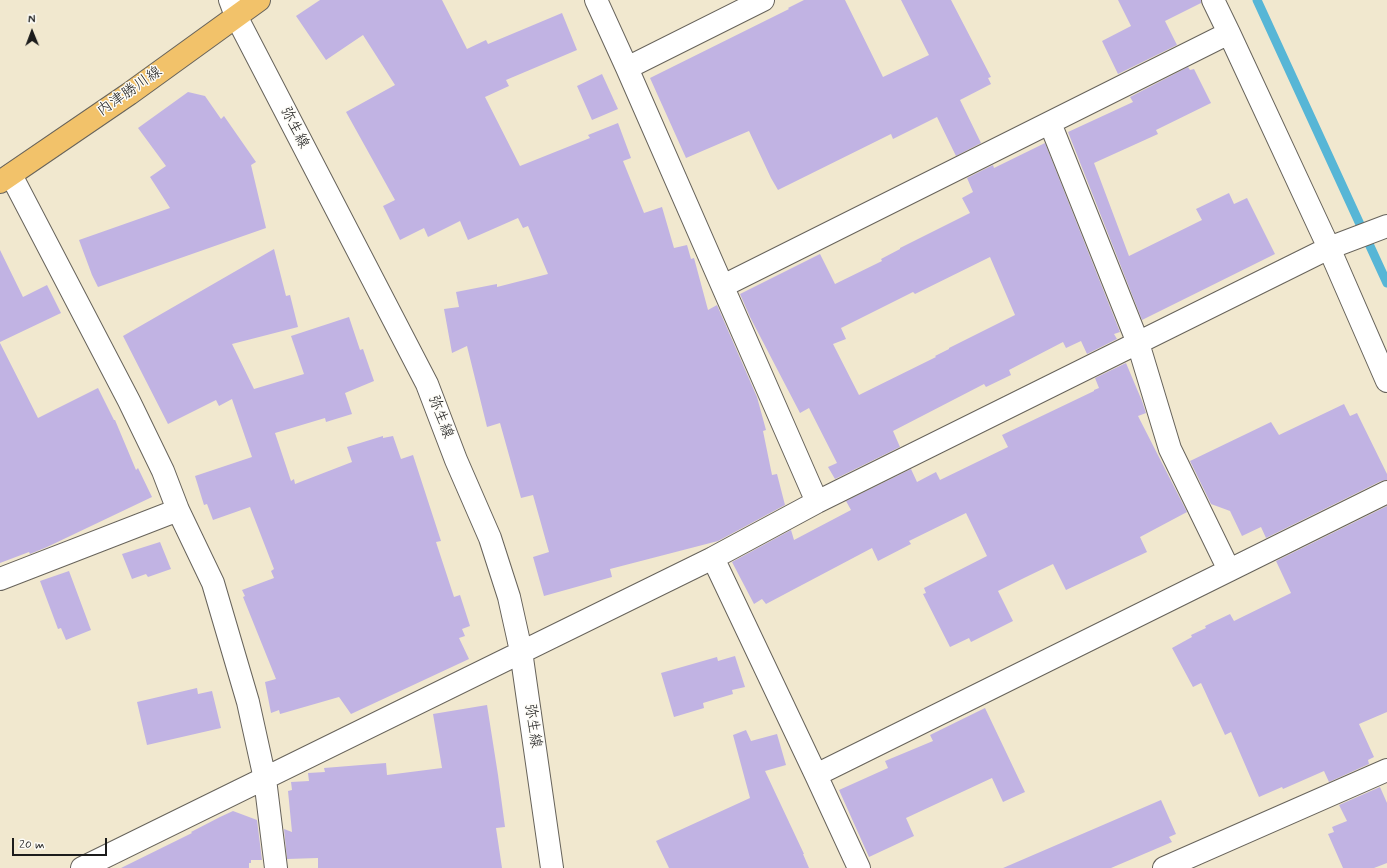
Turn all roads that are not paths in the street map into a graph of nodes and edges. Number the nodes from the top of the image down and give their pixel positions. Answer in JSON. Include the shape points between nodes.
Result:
{"nodes":[{"id":1,"x":259,"y":0,"type":"edge"},
{"id":2,"x":596,"y":0,"type":"edge"},
{"id":3,"x":763,"y":0,"type":"edge"},
{"id":4,"x":1213,"y":0,"type":"edge"},
{"id":5,"x":233,"y":8,"type":"edge"},
{"id":6,"x":1229,"y":33,"type":"junction"},
{"id":7,"x":628,"y":68,"type":"junction"},
{"id":8,"x":1050,"y":122,"type":"junction"},
{"id":9,"x":6,"y":178,"type":"edge"},
{"id":10,"x":1387,"y":226,"type":"edge"},
{"id":11,"x":1329,"y":248,"type":"junction"},
{"id":12,"x":723,"y":286,"type":"junction"},
{"id":13,"x":1138,"y":343,"type":"junction"},
{"id":14,"x":1387,"y":381,"type":"edge"},
{"id":15,"x":1387,"y":492,"type":"edge"},
{"id":16,"x":817,"y":502,"type":"junction"},
{"id":17,"x":178,"y":510,"type":"junction"},
{"id":18,"x":713,"y":558,"type":"junction"},
{"id":19,"x":1229,"y":570,"type":"junction"},
{"id":20,"x":0,"y":579,"type":"edge"},
{"id":21,"x":522,"y":651,"type":"junction"},
{"id":22,"x":1387,"y":770,"type":"edge"},
{"id":23,"x":816,"y":774,"type":"junction"},
{"id":24,"x":265,"y":779,"type":"junction"},
{"id":25,"x":82,"y":868,"type":"edge"},
{"id":26,"x":276,"y":868,"type":"edge"},
{"id":27,"x":552,"y":868,"type":"edge"},
{"id":28,"x":859,"y":868,"type":"edge"},
{"id":29,"x":1164,"y":868,"type":"edge"}],
"edges":[{"from":1,"to":5,"type":"main road","name":"内津勝川線"},
{"from":2,"to":7,"type":"street"},
{"from":3,"to":7,"type":"street"},
{"from":4,"to":6,"type":"street"},
{"from":5,"to":9,"type":"main road","name":"内津勝川線","via":[[129,94]]},
{"from":5,"to":21,"type":"street","name":"弥生線","via":[[427,384],[490,538],[509,597]]},
{"from":6,"to":8,"type":"street"},
{"from":6,"to":11,"type":"street"},
{"from":7,"to":12,"type":"street"},
{"from":8,"to":12,"type":"street"},
{"from":8,"to":13,"type":"street"},
{"from":9,"to":17,"type":"street","via":[[128,402],[163,471]]},
{"from":10,"to":11,"type":"street"},
{"from":11,"to":13,"type":"street"},
{"from":11,"to":14,"type":"street"},
{"from":12,"to":16,"type":"street"},
{"from":13,"to":16,"type":"street"},
{"from":13,"to":19,"type":"street","via":[[1170,449]]},
{"from":15,"to":19,"type":"street"},
{"from":16,"to":18,"type":"street"},
{"from":17,"to":20,"type":"street"},
{"from":17,"to":24,"type":"street","via":[[213,583],[248,702]]},
{"from":18,"to":21,"type":"street"},
{"from":18,"to":23,"type":"street"},
{"from":19,"to":23,"type":"street"},
{"from":21,"to":24,"type":"street"},
{"from":21,"to":27,"type":"street","name":"弥生線"},
{"from":22,"to":29,"type":"street"},
{"from":23,"to":28,"type":"street"},
{"from":24,"to":25,"type":"street"},
{"from":24,"to":26,"type":"street"}]}
